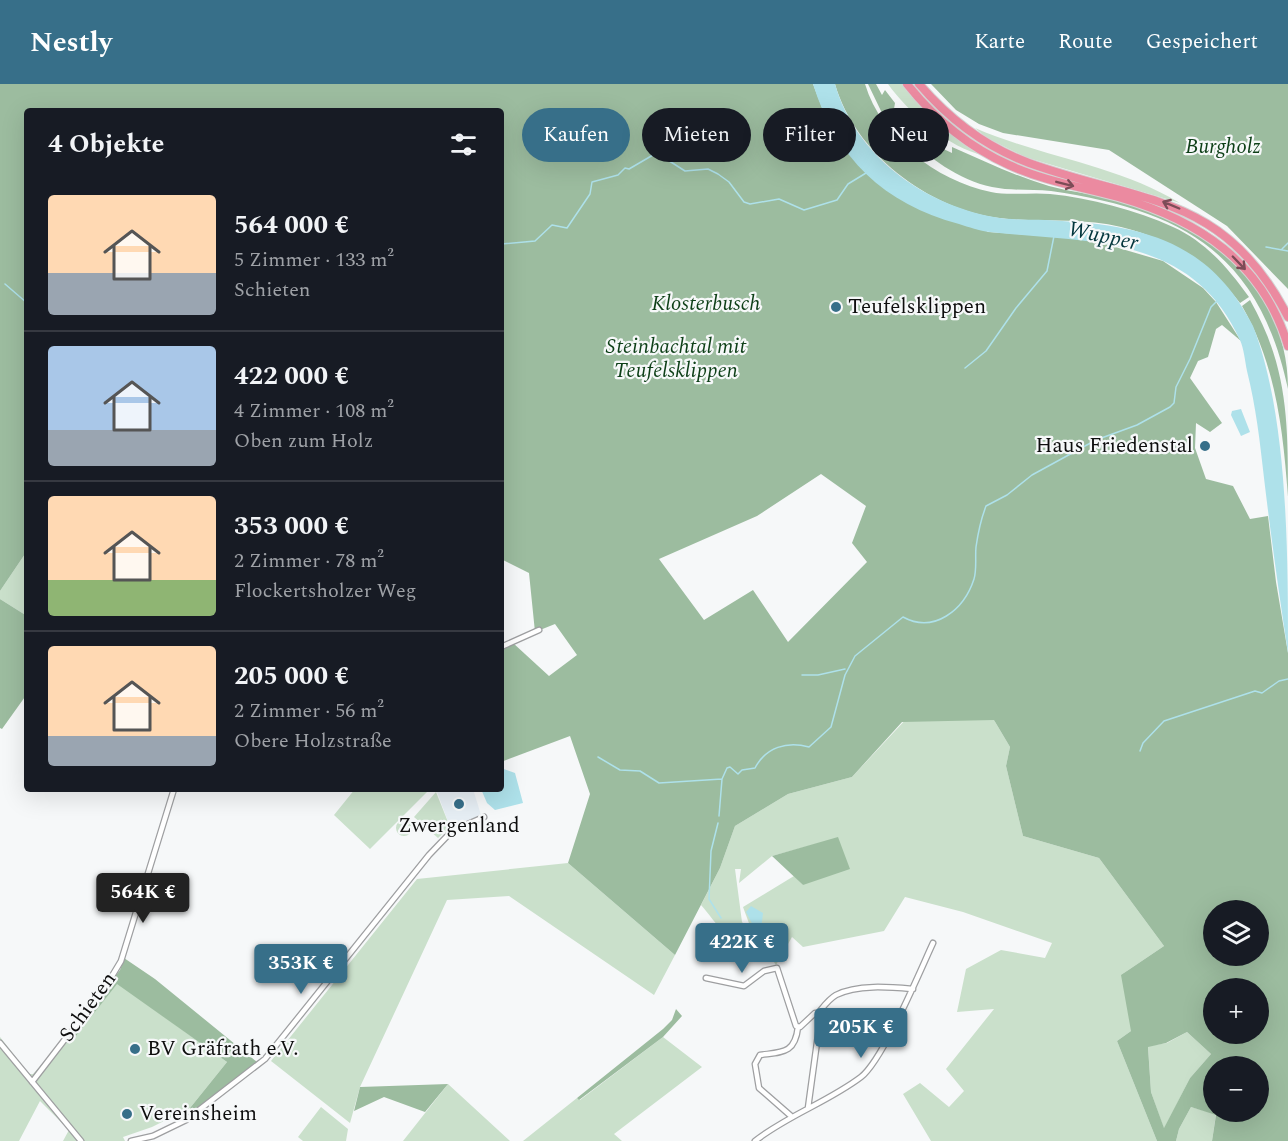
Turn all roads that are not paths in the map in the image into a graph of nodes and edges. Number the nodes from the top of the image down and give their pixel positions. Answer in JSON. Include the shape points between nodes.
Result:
{"nodes":[{"id":1,"x":907,"y":84,"type":"edge"},
{"id":2,"x":920,"y":84,"type":"edge"},
{"id":3,"x":1288,"y":317,"type":"edge"},
{"id":4,"x":1288,"y":346,"type":"edge"},
{"id":5,"x":539,"y":630,"type":"dead end"},
{"id":6,"x":504,"y":645,"type":"edge"},
{"id":7,"x":173,"y":792,"type":"edge"},
{"id":8,"x":484,"y":817,"type":"dead end"},
{"id":9,"x":933,"y":943,"type":"dead end"},
{"id":10,"x":706,"y":978,"type":"dead end"},
{"id":11,"x":913,"y":989,"type":"junction"},
{"id":12,"x":819,"y":1012,"type":"junction"},
{"id":13,"x":798,"y":1027,"type":"junction"},
{"id":14,"x":0,"y":1043,"type":"edge"},
{"id":15,"x":32,"y":1082,"type":"junction"},
{"id":16,"x":808,"y":1108,"type":"junction"},
{"id":17,"x":791,"y":1116,"type":"junction"},
{"id":18,"x":81,"y":1141,"type":"edge"},
{"id":19,"x":131,"y":1141,"type":"edge"},
{"id":20,"x":755,"y":1141,"type":"edge"}],
"edges":[{"from":1,"to":4,"type":"highway","one_way":true,"via":[[947,126],[1002,162],[1050,180],[1148,207],[1200,230],[1254,279],[1272,306]]},
{"from":3,"to":2,"type":"highway","one_way":true,"via":[[1253,262],[1203,220],[1151,197],[1053,170],[1000,150],[962,125]]},
{"from":5,"to":6,"type":"street"},
{"from":7,"to":15,"type":"street","name":"Schieten","via":[[121,961]]},
{"from":8,"to":19,"type":"street","via":[[452,831],[429,855],[265,1059],[186,1120],[153,1136]]},
{"from":9,"to":11,"type":"street"},
{"from":10,"to":13,"type":"street","via":[[744,986],[764,971],[777,968]]},
{"from":11,"to":12,"type":"street","via":[[871,988],[843,993],[831,998]]},
{"from":11,"to":16,"type":"street","via":[[864,1075]]},
{"from":12,"to":13,"type":"street"},
{"from":12,"to":16,"type":"street","via":[[822,1016]]},
{"from":13,"to":17,"type":"street","via":[[788,1050],[760,1055],[755,1064],[759,1088]]},
{"from":14,"to":15,"type":"street"},
{"from":15,"to":18,"type":"street"},
{"from":16,"to":17,"type":"street"},
{"from":17,"to":20,"type":"street"}]}
